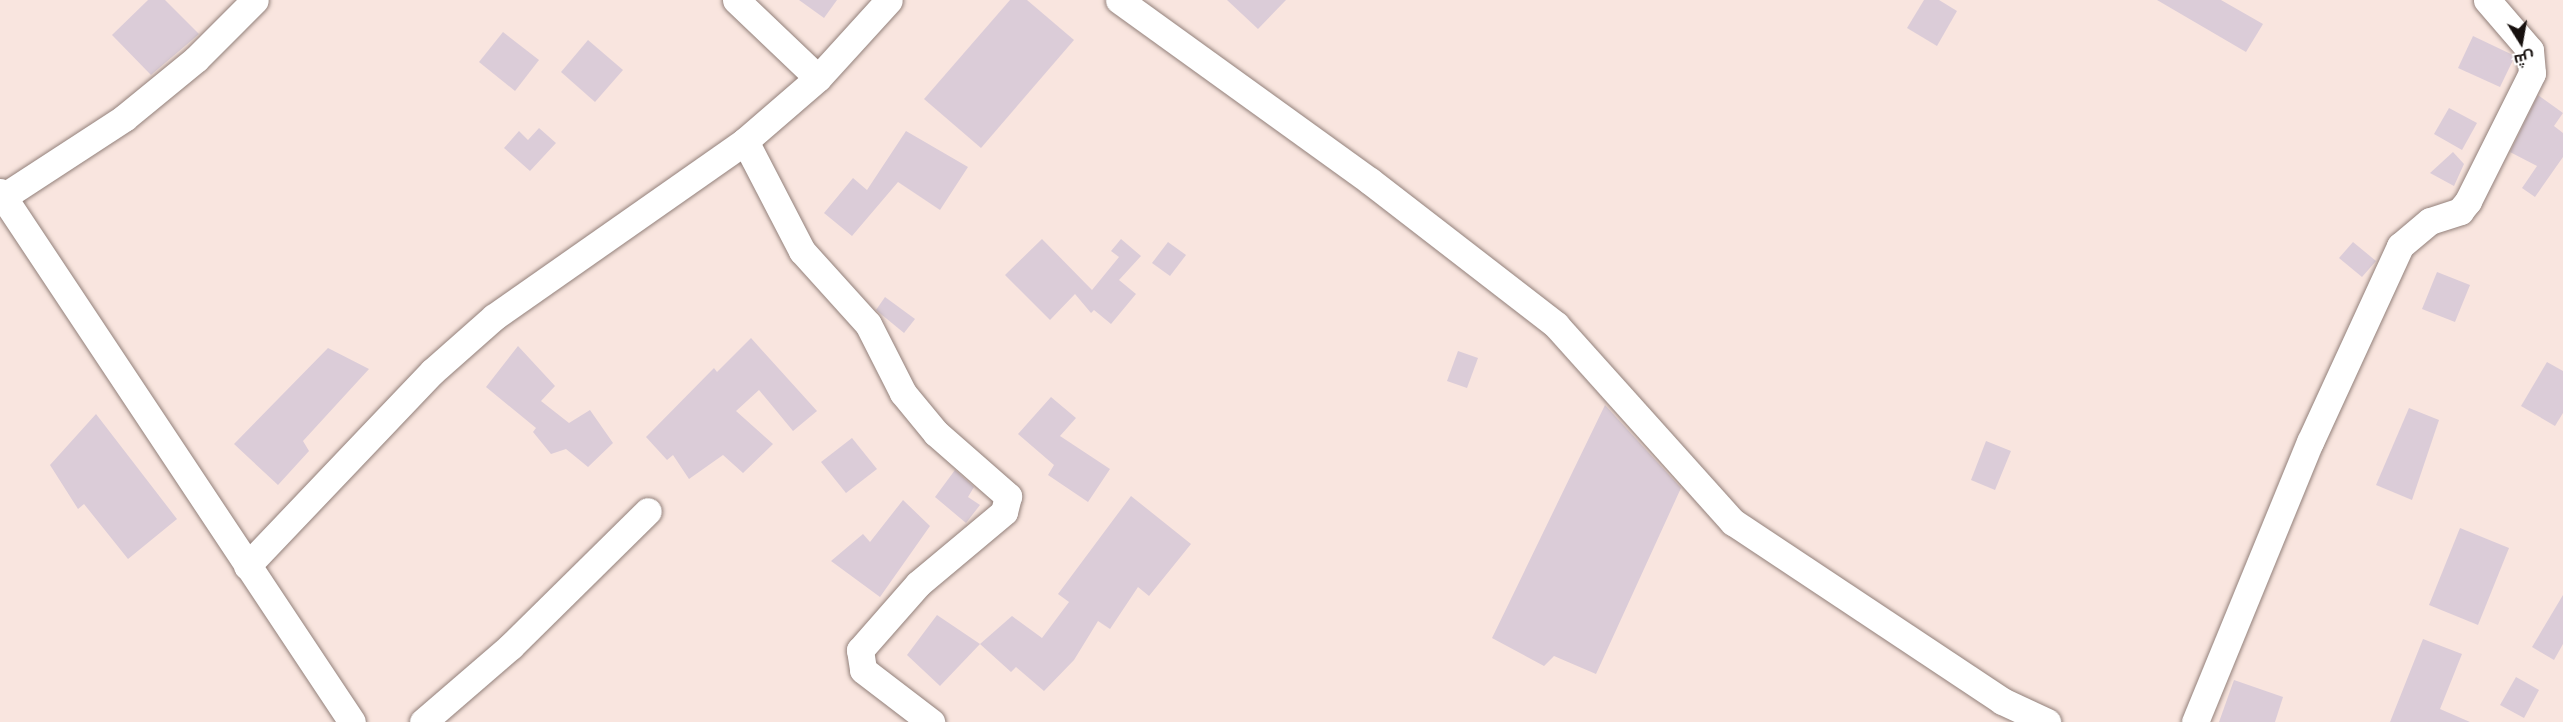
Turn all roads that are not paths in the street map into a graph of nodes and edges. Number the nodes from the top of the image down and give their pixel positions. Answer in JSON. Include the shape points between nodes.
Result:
{"nodes":[{"id":1,"x":255,"y":0,"type":"edge"},
{"id":2,"x":736,"y":0,"type":"edge"},
{"id":3,"x":889,"y":0,"type":"edge"},
{"id":4,"x":1119,"y":0,"type":"edge"},
{"id":5,"x":2487,"y":0,"type":"edge"},
{"id":6,"x":818,"y":78,"type":"junction"},
{"id":7,"x":746,"y":141,"type":"junction"},
{"id":8,"x":2,"y":195,"type":"edge"},
{"id":9,"x":648,"y":511,"type":"dead end"},
{"id":10,"x":247,"y":566,"type":"junction"},
{"id":11,"x":352,"y":722,"type":"edge"},
{"id":12,"x":423,"y":722,"type":"edge"},
{"id":13,"x":932,"y":722,"type":"edge"},
{"id":14,"x":2047,"y":722,"type":"edge"},
{"id":15,"x":2195,"y":722,"type":"edge"}],
"edges":[{"from":1,"to":8,"type":"street","via":[[196,59],[124,118]]},
{"from":2,"to":6,"type":"street"},
{"from":3,"to":6,"type":"street"},
{"from":4,"to":14,"type":"street","via":[[1370,181],[1556,325],[1733,522],[2002,701]]},
{"from":5,"to":15,"type":"street","via":[[2530,50],[2532,73],[2468,201],[2460,211],[2430,221],[2400,246],[2301,463]]},
{"from":6,"to":7,"type":"street"},
{"from":7,"to":10,"type":"street","via":[[494,317],[433,371]]},
{"from":7,"to":13,"type":"street","via":[[802,251],[868,324],[903,393],[936,433],[1008,496],[1004,512],[910,592],[860,650],[863,670]]},
{"from":8,"to":10,"type":"street"},
{"from":9,"to":12,"type":"street","via":[[511,646]]},
{"from":10,"to":11,"type":"street"}]}
